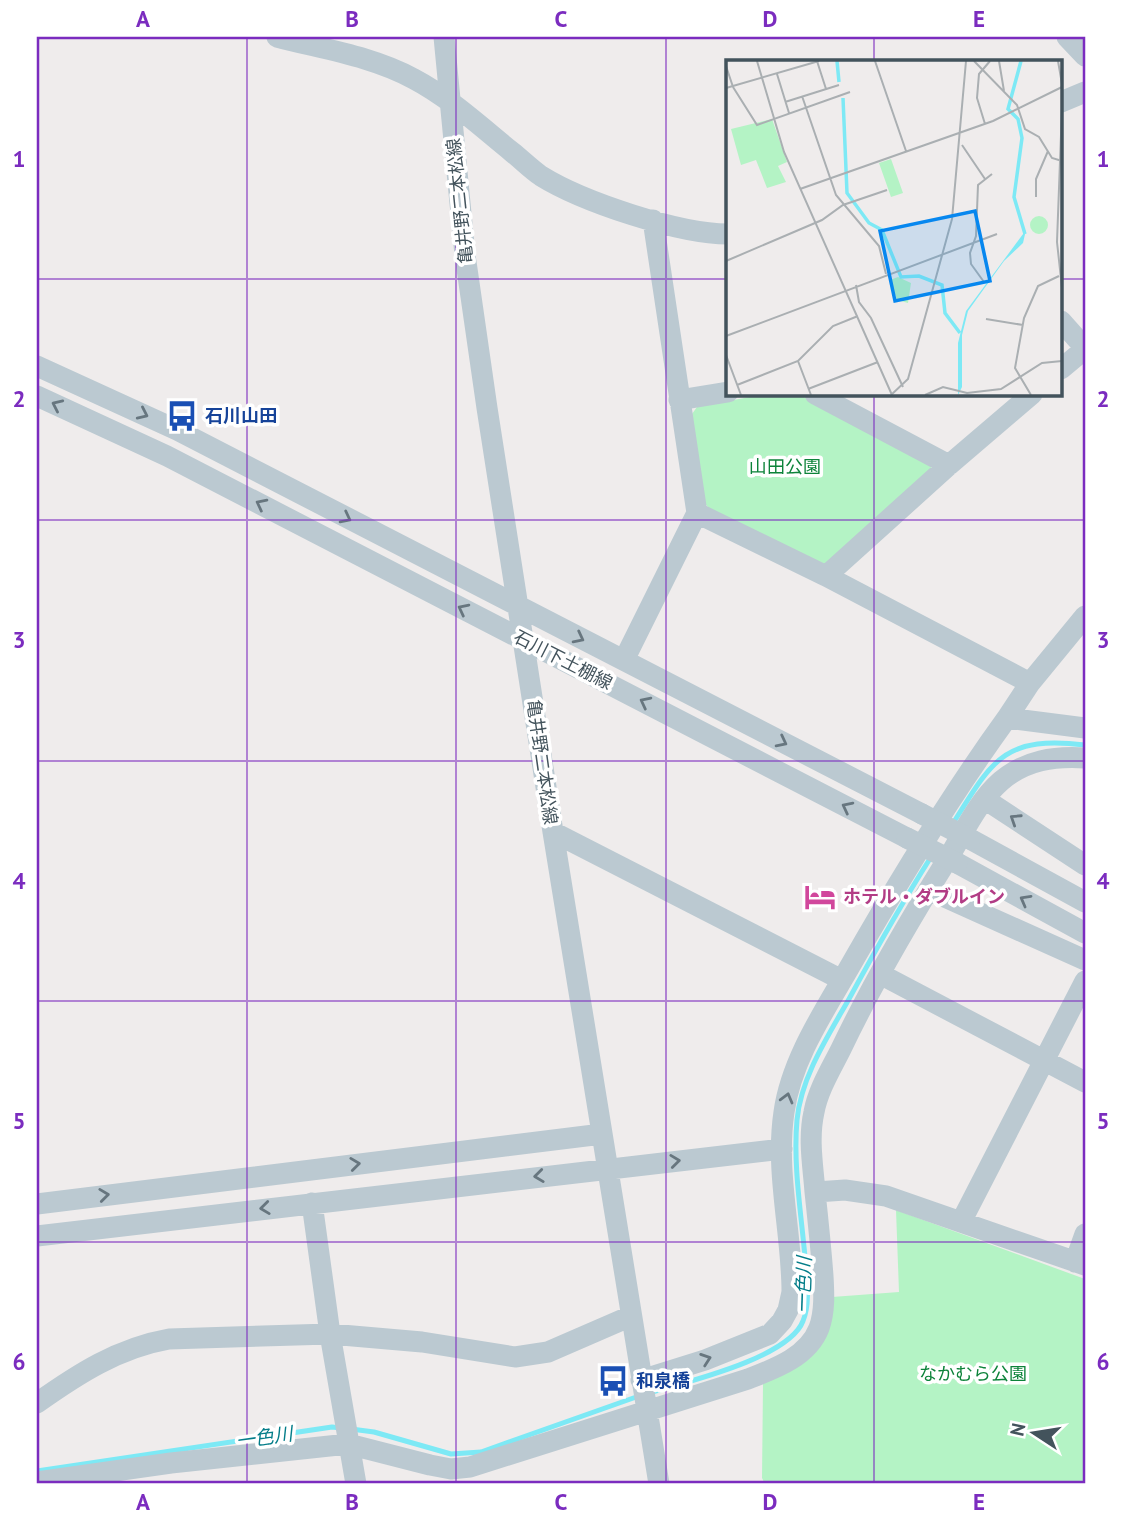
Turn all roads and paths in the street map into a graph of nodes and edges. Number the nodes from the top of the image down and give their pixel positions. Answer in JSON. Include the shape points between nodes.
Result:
{"nodes":[{"id":1,"x":277,"y":37,"type":"edge"},
{"id":2,"x":444,"y":37,"type":"edge"},
{"id":3,"x":1067,"y":37,"type":"edge"},
{"id":4,"x":1085,"y":56,"type":"edge"},
{"id":5,"x":1085,"y":92,"type":"edge"},
{"id":6,"x":449,"y":102,"type":"junction"},
{"id":7,"x":1062,"y":102,"type":"edge"},
{"id":8,"x":653,"y":220,"type":"junction"},
{"id":9,"x":726,"y":234,"type":"edge"},
{"id":10,"x":1062,"y":322,"type":"edge"},
{"id":11,"x":1085,"y":348,"type":"edge"},
{"id":12,"x":37,"y":366,"type":"edge"},
{"id":13,"x":1062,"y":368,"type":"edge"},
{"id":14,"x":726,"y":392,"type":"edge"},
{"id":15,"x":37,"y":396,"type":"edge"},
{"id":16,"x":822,"y":396,"type":"edge"},
{"id":17,"x":1030,"y":396,"type":"edge"},
{"id":18,"x":679,"y":400,"type":"junction"},
{"id":19,"x":949,"y":465,"type":"junction"},
{"id":20,"x":697,"y":513,"type":"junction"},
{"id":21,"x":826,"y":576,"type":"junction"},
{"id":22,"x":518,"y":607,"type":"junction"},
{"id":23,"x":1085,"y":616,"type":"edge"},
{"id":24,"x":524,"y":640,"type":"junction"},
{"id":25,"x":624,"y":660,"type":"junction"},
{"id":26,"x":1030,"y":683,"type":"junction"},
{"id":27,"x":1007,"y":718,"type":"junction"},
{"id":28,"x":1085,"y":728,"type":"edge"},
{"id":29,"x":1085,"y":758,"type":"edge"},
{"id":30,"x":986,"y":800,"type":"junction"},
{"id":31,"x":553,"y":832,"type":"junction"},
{"id":32,"x":1085,"y":865,"type":"edge"},
{"id":33,"x":929,"y":890,"type":"junction"},
{"id":34,"x":1085,"y":902,"type":"edge"},
{"id":35,"x":1085,"y":933,"type":"edge"},
{"id":36,"x":1085,"y":960,"type":"edge"},
{"id":37,"x":880,"y":974,"type":"junction"},
{"id":38,"x":842,"y":980,"type":"junction"},
{"id":39,"x":1085,"y":981,"type":"edge"},
{"id":40,"x":1044,"y":1060,"type":"junction"},
{"id":41,"x":1085,"y":1082,"type":"edge"},
{"id":42,"x":602,"y":1134,"type":"junction"},
{"id":43,"x":782,"y":1149,"type":"junction"},
{"id":44,"x":607,"y":1169,"type":"junction"},
{"id":45,"x":816,"y":1192,"type":"junction"},
{"id":46,"x":312,"y":1202,"type":"junction"},
{"id":47,"x":37,"y":1203,"type":"edge"},
{"id":48,"x":961,"y":1222,"type":"junction"},
{"id":49,"x":1085,"y":1234,"type":"edge"},
{"id":50,"x":37,"y":1237,"type":"edge"},
{"id":51,"x":1080,"y":1264,"type":"edge"},
{"id":52,"x":631,"y":1316,"type":"junction"},
{"id":53,"x":330,"y":1334,"type":"junction"},
{"id":54,"x":644,"y":1395,"type":"junction"},
{"id":55,"x":37,"y":1403,"type":"edge"},
{"id":56,"x":347,"y":1436,"type":"junction"},
{"id":57,"x":51,"y":1481,"type":"edge"},
{"id":58,"x":356,"y":1484,"type":"edge"},
{"id":59,"x":659,"y":1484,"type":"edge"}],
"edges":[{"from":1,"to":6,"type":"street","via":[[390,68]]},
{"from":2,"to":6,"type":"street","name":"亀井野二本松線"},
{"from":3,"to":4,"type":"street"},
{"from":5,"to":7,"type":"street"},
{"from":6,"to":8,"type":"street","via":[[541,175],[575,194]]},
{"from":6,"to":22,"type":"street","name":"亀井野二本松線","via":[[471,293]]},
{"from":8,"to":9,"type":"street"},
{"from":8,"to":18,"type":"street"},
{"from":10,"to":11,"type":"street"},
{"from":11,"to":13,"type":"street"},
{"from":12,"to":22,"type":"street","name":"石川下土棚線","one_way":true,"via":[[177,430]]},
{"from":14,"to":18,"type":"street"},
{"from":24,"to":15,"type":"street","name":"石川下土棚線","one_way":true,"via":[[167,456]]},
{"from":16,"to":19,"type":"street"},
{"from":17,"to":19,"type":"street"},
{"from":18,"to":20,"type":"street"},
{"from":19,"to":21,"type":"street"},
{"from":20,"to":21,"type":"street"},
{"from":20,"to":25,"type":"street"},
{"from":21,"to":26,"type":"street"},
{"from":22,"to":24,"type":"street","name":"亀井野二本松線"},
{"from":22,"to":25,"type":"street","name":"石川下土棚線","one_way":true},
{"from":23,"to":26,"type":"street"},
{"from":24,"to":31,"type":"street","name":"亀井野二本松線"},
{"from":35,"to":24,"type":"street","name":"石川下土棚線","one_way":true,"bridge":true},
{"from":25,"to":34,"type":"street","name":"石川下土棚線","one_way":true,"bridge":true},
{"from":26,"to":27,"type":"street"},
{"from":27,"to":28,"type":"street"},
{"from":27,"to":38,"type":"street","via":[[943,810]]},
{"from":29,"to":30,"type":"street","via":[[1032,762],[999,783]]},
{"from":32,"to":30,"type":"street","one_way":true},
{"from":30,"to":33,"type":"street"},
{"from":31,"to":38,"type":"street"},
{"from":31,"to":42,"type":"street","name":"亀井野二本松線"},
{"from":33,"to":36,"type":"street"},
{"from":33,"to":37,"type":"street"},
{"from":37,"to":40,"type":"street"},
{"from":37,"to":45,"type":"street","via":[[814,1112],[811,1143]]},
{"from":43,"to":38,"type":"street","one_way":true,"via":[[790,1086]]},
{"from":39,"to":40,"type":"street"},
{"from":40,"to":41,"type":"street"},
{"from":40,"to":48,"type":"street"},
{"from":42,"to":44,"type":"street","name":"亀井野二本松線"},
{"from":47,"to":42,"type":"street","one_way":true},
{"from":44,"to":43,"type":"street","one_way":true},
{"from":54,"to":43,"type":"street","one_way":true,"via":[[769,1334],[782,1321],[792,1279]]},
{"from":44,"to":46,"type":"street","one_way":true},
{"from":44,"to":52,"type":"street","name":"亀井野二本松線"},
{"from":45,"to":48,"type":"street","via":[[845,1190],[886,1196]]},
{"from":45,"to":54,"type":"street","via":[[824,1299],[812,1342],[775,1369]]},
{"from":46,"to":50,"type":"street","one_way":true},
{"from":46,"to":53,"type":"street"},
{"from":48,"to":51,"type":"street"},
{"from":49,"to":51,"type":"street"},
{"from":52,"to":53,"type":"street","via":[[548,1352],[515,1357]]},
{"from":52,"to":54,"type":"street","name":"亀井野二本松線"},
{"from":53,"to":55,"type":"street","via":[[196,1337],[142,1344],[93,1365]]},
{"from":53,"to":56,"type":"street"},
{"from":54,"to":56,"type":"street","via":[[470,1467],[430,1465]]},
{"from":54,"to":59,"type":"street","name":"亀井野二本松線"},
{"from":56,"to":57,"type":"street"},
{"from":56,"to":58,"type":"street"}]}
